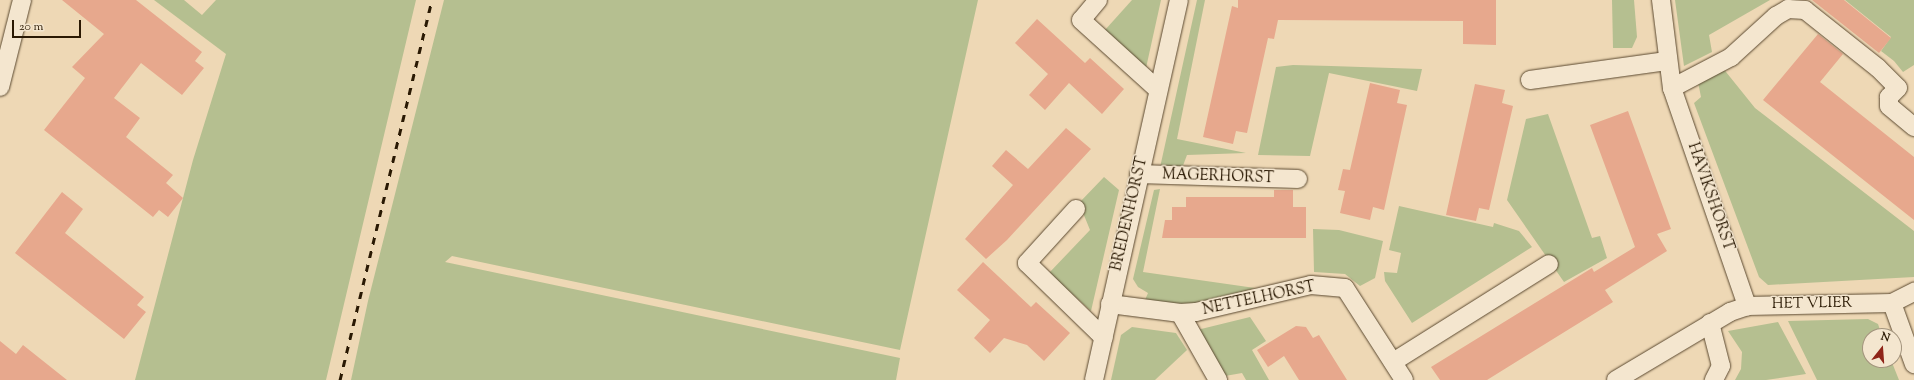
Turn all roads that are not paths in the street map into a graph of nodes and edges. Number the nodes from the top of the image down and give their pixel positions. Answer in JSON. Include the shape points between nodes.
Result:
{"nodes":[{"id":1,"x":22,"y":0,"type":"edge"},
{"id":2,"x":1098,"y":0,"type":"edge"},
{"id":3,"x":1179,"y":0,"type":"edge"},
{"id":4,"x":1661,"y":0,"type":"edge"},
{"id":5,"x":1668,"y":62,"type":"junction"},
{"id":6,"x":1530,"y":80,"type":"dead end"},
{"id":7,"x":0,"y":87,"type":"edge"},
{"id":8,"x":1672,"y":88,"type":"junction"},
{"id":9,"x":1157,"y":89,"type":"junction"},
{"id":10,"x":1914,"y":127,"type":"edge"},
{"id":11,"x":1139,"y":174,"type":"junction"},
{"id":12,"x":1298,"y":179,"type":"dead end"},
{"id":13,"x":1076,"y":209,"type":"dead end"},
{"id":14,"x":1549,"y":264,"type":"dead end"},
{"id":15,"x":1914,"y":292,"type":"edge"},
{"id":16,"x":1892,"y":303,"type":"junction"},
{"id":17,"x":1110,"y":304,"type":"junction"},
{"id":18,"x":1748,"y":306,"type":"junction"},
{"id":19,"x":1180,"y":313,"type":"junction"},
{"id":20,"x":1710,"y":323,"type":"junction"},
{"id":21,"x":1104,"y":338,"type":"junction"},
{"id":22,"x":1393,"y":362,"type":"junction"},
{"id":23,"x":1914,"y":364,"type":"edge"},
{"id":24,"x":1094,"y":380,"type":"edge"},
{"id":25,"x":1218,"y":380,"type":"edge"},
{"id":26,"x":1404,"y":380,"type":"edge"},
{"id":27,"x":1616,"y":380,"type":"edge"},
{"id":28,"x":1714,"y":380,"type":"edge"}],
"edges":[{"from":1,"to":7,"type":"street"},
{"from":2,"to":9,"type":"street","via":[[1081,20]]},
{"from":3,"to":9,"type":"street","name":"BREDENHORST"},
{"from":4,"to":5,"type":"street","name":"HAVIKSHORST"},
{"from":5,"to":6,"type":"street"},
{"from":5,"to":8,"type":"street","name":"HAVIKSHORST"},
{"from":8,"to":10,"type":"street","via":[[1730,57],[1776,16],[1788,9],[1805,10],[1867,58],[1898,88],[1889,97],[1889,106]]},
{"from":8,"to":18,"type":"street","name":"HAVIKSHORST"},
{"from":9,"to":11,"type":"street","name":"BREDENHORST"},
{"from":11,"to":12,"type":"street","name":"MAGERHORST"},
{"from":11,"to":17,"type":"street","name":"BREDENHORST"},
{"from":13,"to":21,"type":"street","via":[[1027,263]]},
{"from":14,"to":22,"type":"street"},
{"from":15,"to":16,"type":"street","name":"HET VLIER"},
{"from":16,"to":18,"type":"street","name":"HET VLIER"},
{"from":16,"to":23,"type":"street"},
{"from":17,"to":19,"type":"street","name":"NETTELHORST"},
{"from":17,"to":21,"type":"street","name":"BREDENHORST"},
{"from":18,"to":20,"type":"street","name":"HET VLIER"},
{"from":19,"to":22,"type":"street","name":"NETTELHORST","via":[[1196,312],[1311,285],[1345,288]]},
{"from":19,"to":25,"type":"street","name":"NETTELHORST"},
{"from":20,"to":27,"type":"street","name":"HET VLIER"},
{"from":20,"to":28,"type":"street","via":[[1721,366]]},
{"from":21,"to":24,"type":"street","name":"BREDENHORST"},
{"from":22,"to":26,"type":"street","name":"NETTELHORST"}]}
